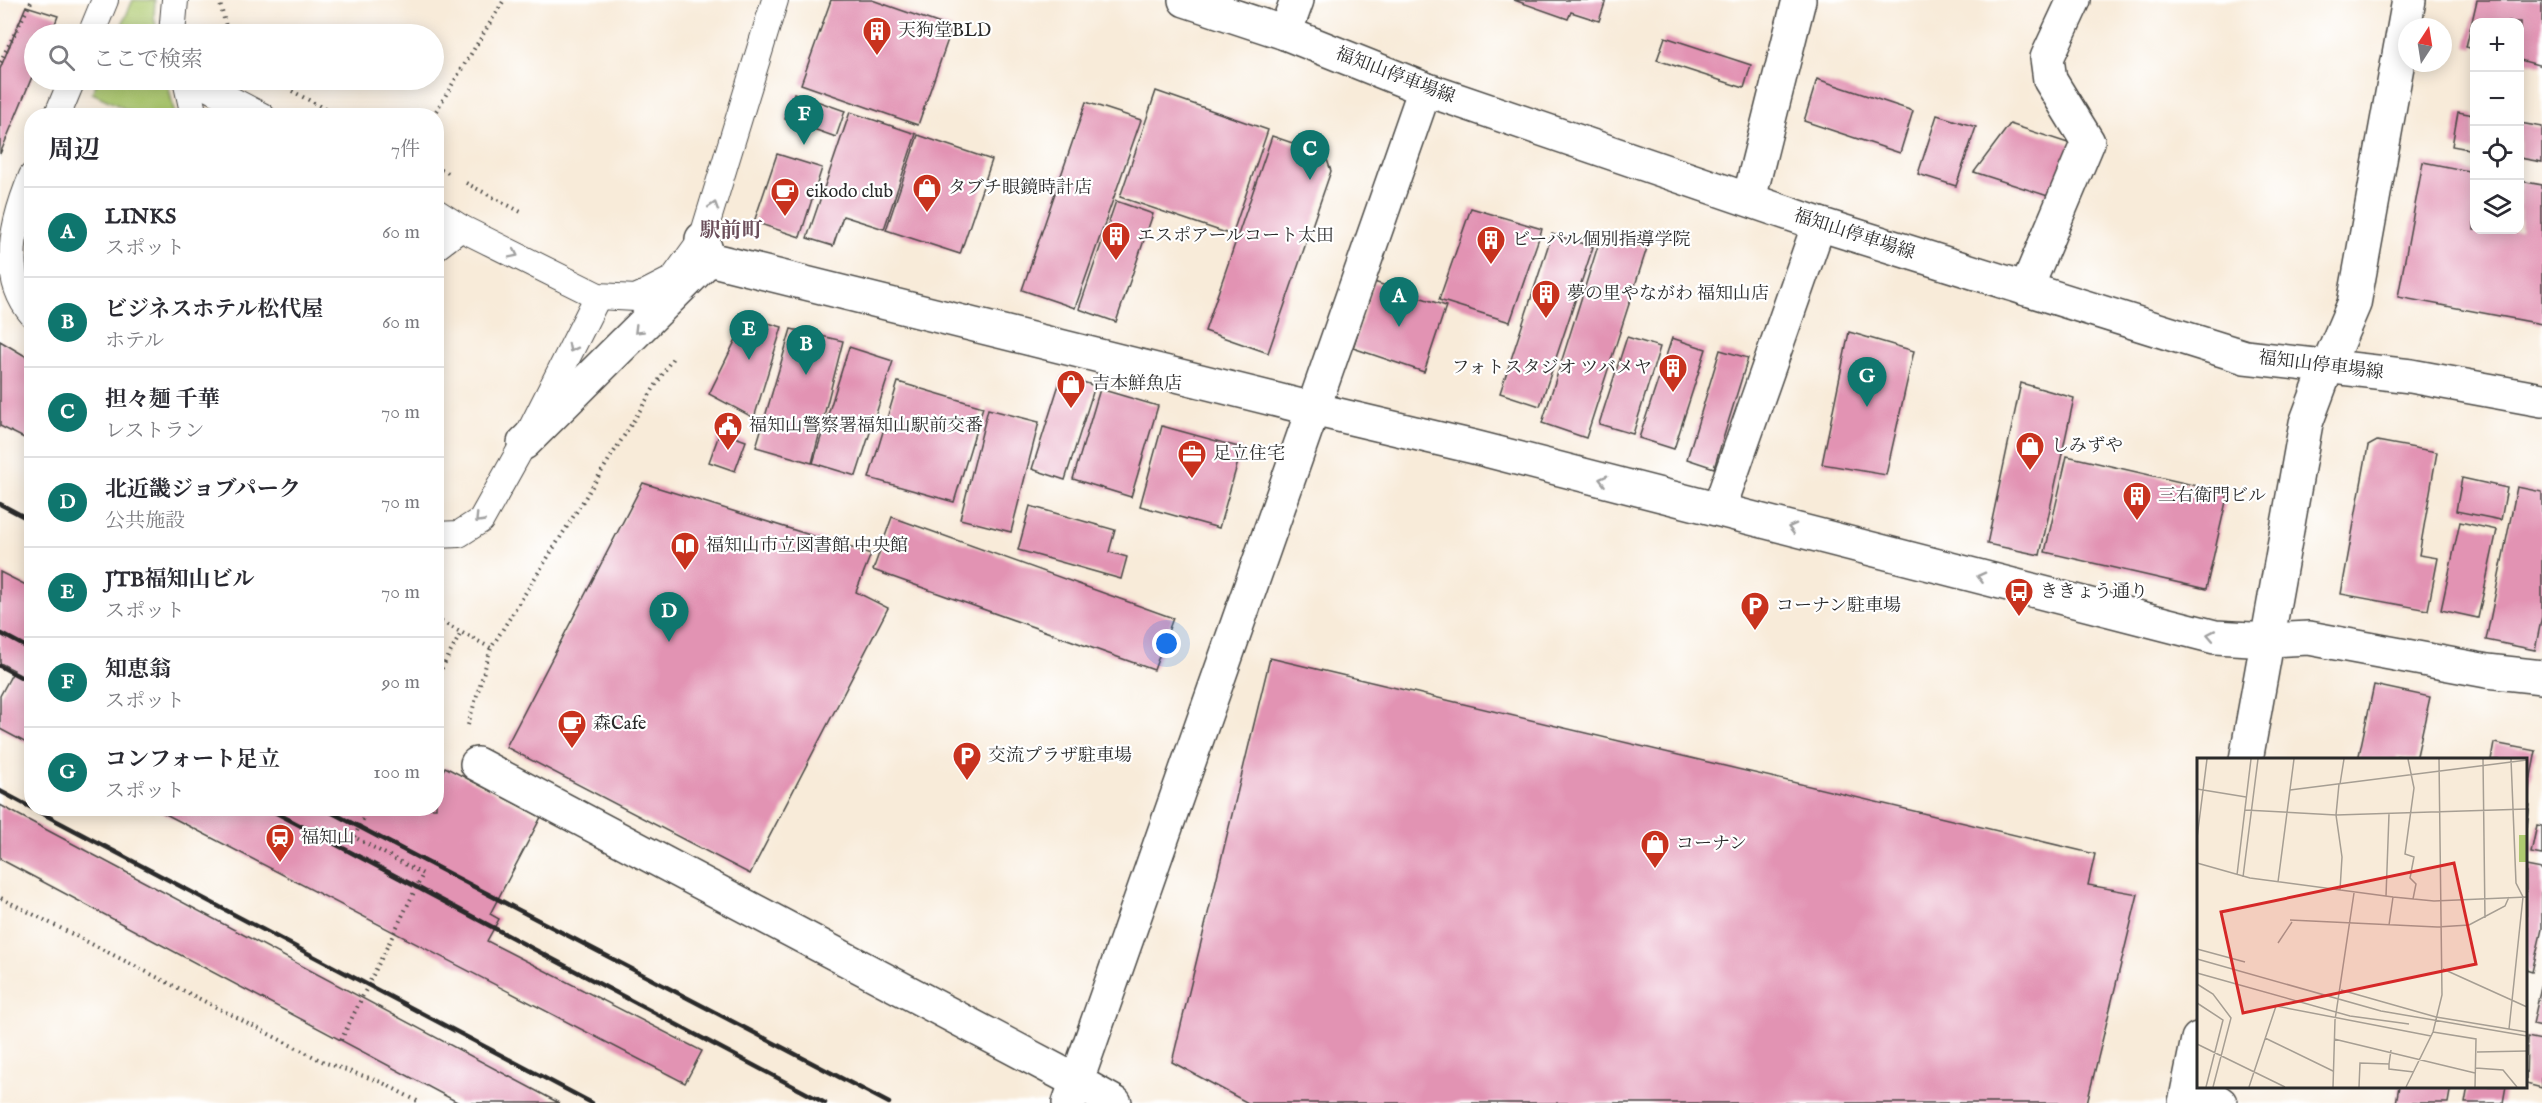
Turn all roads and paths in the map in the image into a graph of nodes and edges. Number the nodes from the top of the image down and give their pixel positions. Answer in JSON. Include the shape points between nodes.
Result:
{"nodes":[{"id":1,"x":32,"y":0,"type":"edge"},
{"id":2,"x":105,"y":0,"type":"edge"},
{"id":3,"x":175,"y":0,"type":"edge"},
{"id":4,"x":219,"y":0,"type":"edge"},
{"id":5,"x":504,"y":0,"type":"edge"},
{"id":6,"x":776,"y":0,"type":"edge"},
{"id":7,"x":1185,"y":0,"type":"edge"},
{"id":8,"x":1297,"y":0,"type":"edge"},
{"id":9,"x":1799,"y":0,"type":"edge"},
{"id":10,"x":2074,"y":0,"type":"edge"},
{"id":11,"x":2409,"y":0,"type":"edge"},
{"id":12,"x":95,"y":24,"type":"edge"},
{"id":13,"x":173,"y":24,"type":"edge"},
{"id":14,"x":225,"y":24,"type":"edge"},
{"id":15,"x":1285,"y":33,"type":"junction"},
{"id":16,"x":0,"y":62,"type":"edge"},
{"id":17,"x":1425,"y":89,"type":"junction"},
{"id":18,"x":69,"y":90,"type":"edge"},
{"id":19,"x":188,"y":90,"type":"edge"},
{"id":20,"x":212,"y":90,"type":"edge"},
{"id":21,"x":290,"y":90,"type":"dead end"},
{"id":22,"x":64,"y":108,"type":"edge"},
{"id":23,"x":192,"y":108,"type":"edge"},
{"id":24,"x":247,"y":108,"type":"edge"},
{"id":25,"x":323,"y":108,"type":"edge"},
{"id":26,"x":438,"y":108,"type":"edge"},
{"id":27,"x":444,"y":171,"type":"edge"},
{"id":28,"x":24,"y":195,"type":"edge"},
{"id":29,"x":1749,"y":199,"type":"junction"},
{"id":30,"x":444,"y":217,"type":"edge"},
{"id":31,"x":532,"y":218,"type":"dead end"},
{"id":32,"x":1819,"y":224,"type":"junction"},
{"id":33,"x":461,"y":228,"type":"junction"},
{"id":34,"x":444,"y":241,"type":"edge"},
{"id":35,"x":706,"y":249,"type":"junction"},
{"id":36,"x":2026,"y":289,"type":"junction"},
{"id":37,"x":598,"y":296,"type":"junction"},
{"id":38,"x":24,"y":305,"type":"edge"},
{"id":39,"x":679,"y":348,"type":"dead end"},
{"id":40,"x":2327,"y":368,"type":"junction"},
{"id":41,"x":2542,"y":400,"type":"edge"},
{"id":42,"x":1313,"y":409,"type":"junction"},
{"id":43,"x":524,"y":443,"type":"junction"},
{"id":44,"x":1719,"y":509,"type":"junction"},
{"id":45,"x":444,"y":535,"type":"edge"},
{"id":46,"x":444,"y":623,"type":"edge"},
{"id":47,"x":461,"y":633,"type":"junction"},
{"id":48,"x":2269,"y":640,"type":"junction"},
{"id":49,"x":491,"y":648,"type":"junction"},
{"id":50,"x":444,"y":664,"type":"edge"},
{"id":51,"x":2542,"y":677,"type":"edge"},
{"id":52,"x":2246,"y":758,"type":"edge"},
{"id":53,"x":477,"y":764,"type":"joint"},
{"id":54,"x":365,"y":816,"type":"edge"},
{"id":55,"x":0,"y":899,"type":"edge"},
{"id":56,"x":341,"y":1040,"type":"dead end"},
{"id":57,"x":2197,"y":1049,"type":"edge"},
{"id":58,"x":1073,"y":1092,"type":"edge"},
{"id":59,"x":2188,"y":1093,"type":"edge"},
{"id":60,"x":421,"y":1103,"type":"edge"},
{"id":61,"x":1115,"y":1103,"type":"edge"},
{"id":62,"x":2220,"y":1103,"type":"edge"}],
"edges":[{"from":1,"to":16,"type":"path"},
{"from":2,"to":12,"type":"lane"},
{"from":3,"to":13,"type":"lane"},
{"from":4,"to":14,"type":"path"},
{"from":5,"to":26,"type":"path"},
{"from":35,"to":6,"type":"lane","one_way":true},
{"from":7,"to":15,"type":"street","name":"福知山停車場線"},
{"from":8,"to":15,"type":"street"},
{"from":9,"to":29,"type":"street"},
{"from":10,"to":36,"type":"street","via":[[2047,58],[2050,80],[2088,142]]},
{"from":11,"to":40,"type":"street","via":[[2354,304]]},
{"from":15,"to":17,"type":"street","name":"福知山停車場線"},
{"from":17,"to":29,"type":"street","name":"福知山停車場線"},
{"from":17,"to":42,"type":"street"},
{"from":18,"to":22,"type":"lane"},
{"from":19,"to":23,"type":"lane"},
{"from":20,"to":24,"type":"lane"},
{"from":21,"to":25,"type":"path"},
{"from":27,"to":31,"type":"path"},
{"from":28,"to":38,"type":"lane","via":[[6,237],[4,263],[10,290]]},
{"from":29,"to":32,"type":"street","name":"福知山停車場線"},
{"from":30,"to":33,"type":"lane"},
{"from":32,"to":36,"type":"street","name":"福知山停車場線"},
{"from":32,"to":44,"type":"street"},
{"from":33,"to":34,"type":"lane"},
{"from":33,"to":37,"type":"lane","one_way":true},
{"from":35,"to":37,"type":"lane","via":[[673,279],[636,298]]},
{"from":35,"to":42,"type":"street"},
{"from":35,"to":43,"type":"street","one_way":true},
{"from":36,"to":40,"type":"street","name":"福知山停車場線","via":[[2245,357]]},
{"from":37,"to":43,"type":"lane","one_way":true},
{"from":39,"to":49,"type":"path"},
{"from":40,"to":41,"type":"street","name":"福知山停車場線","via":[[2411,376]]},
{"from":40,"to":48,"type":"street","via":[[2306,423]]},
{"from":44,"to":42,"type":"street","one_way":true},
{"from":42,"to":58,"type":"street"},
{"from":43,"to":45,"type":"lane","one_way":true,"via":[[481,520],[459,534]]},
{"from":48,"to":44,"type":"street","one_way":true,"via":[[2215,637]]},
{"from":46,"to":47,"type":"path"},
{"from":47,"to":49,"type":"path"},
{"from":47,"to":50,"type":"path"},
{"from":48,"to":51,"type":"street","via":[[2319,639],[2487,671]]},
{"from":48,"to":52,"type":"street"},
{"from":49,"to":53,"type":"path","via":[[464,741]]},
{"from":53,"to":58,"type":"street"},
{"from":54,"to":56,"type":"path","via":[[354,837],[423,874]]},
{"from":55,"to":60,"type":"path","via":[[326,1063],[381,1082]]},
{"from":57,"to":59,"type":"street"},
{"from":58,"to":61,"type":"street"},
{"from":59,"to":62,"type":"street"}]}
